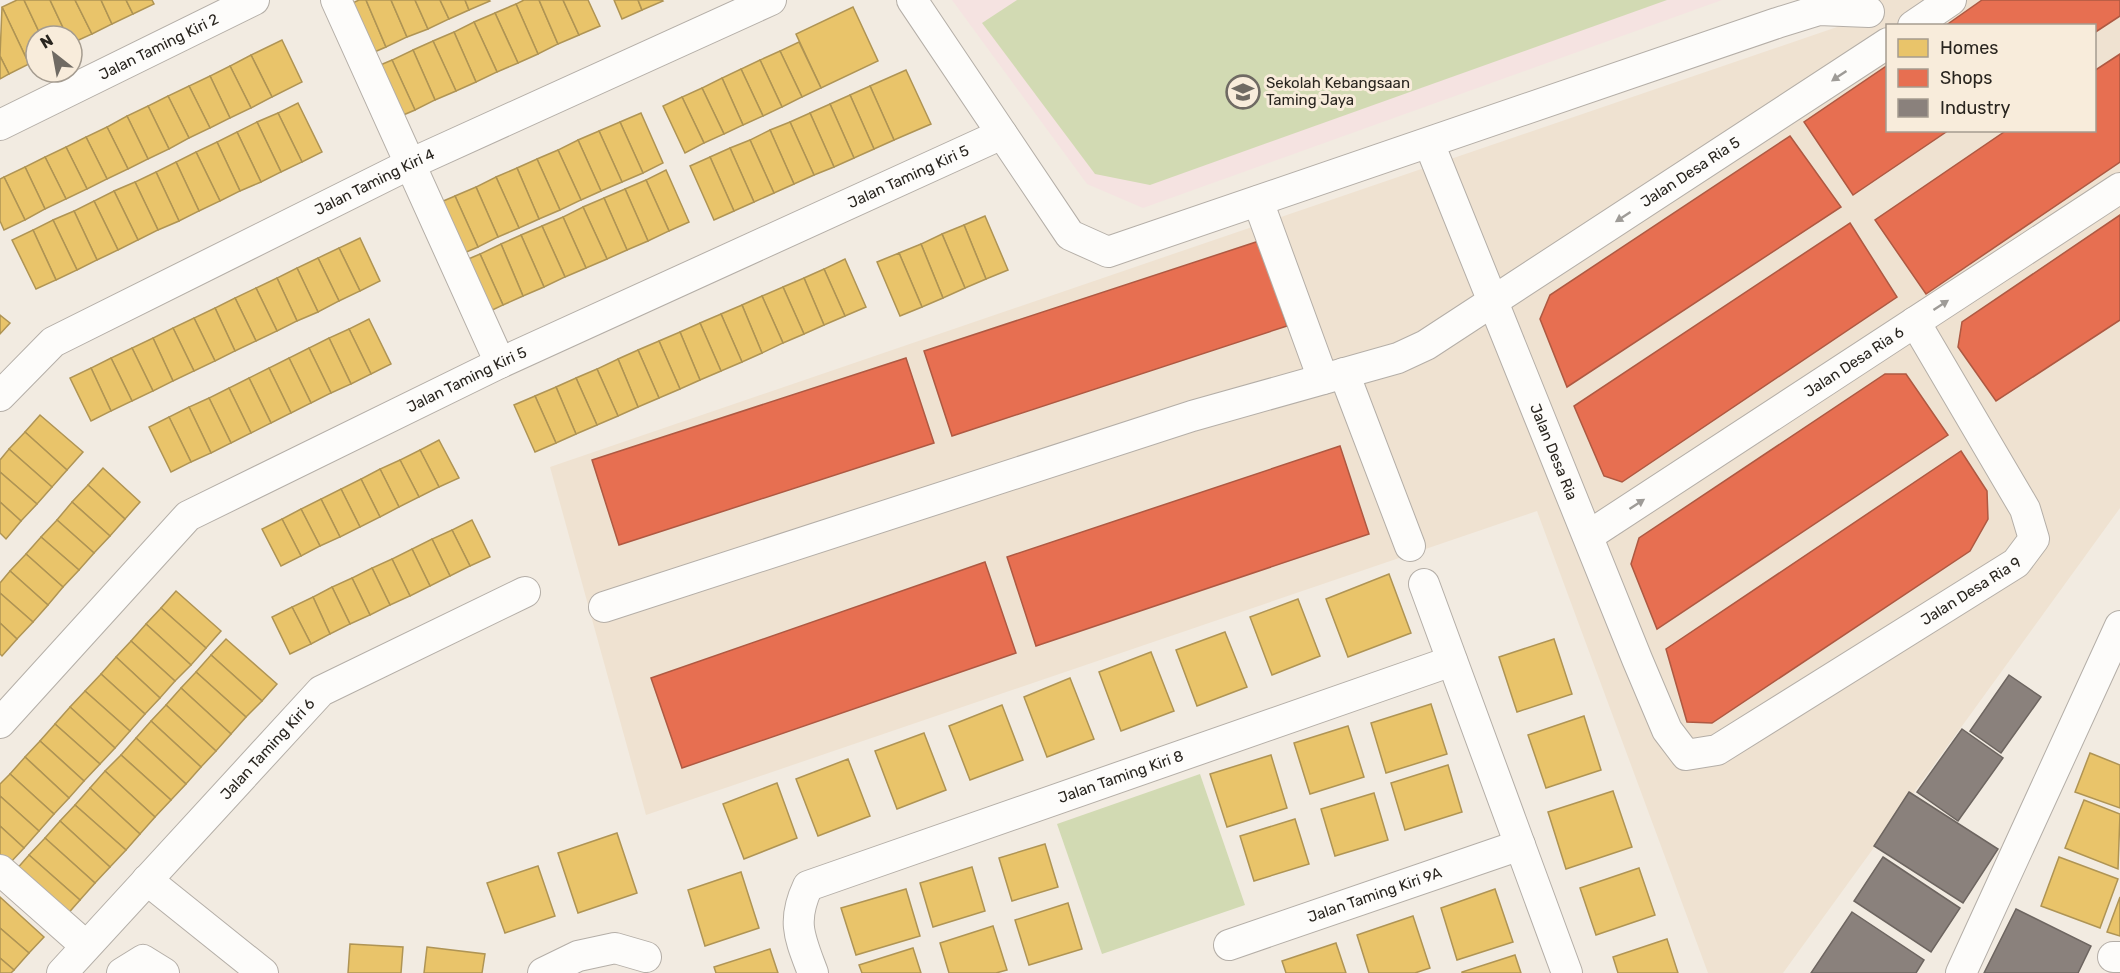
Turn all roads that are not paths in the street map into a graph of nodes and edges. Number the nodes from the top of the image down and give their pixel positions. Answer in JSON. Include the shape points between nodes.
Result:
{"nodes":[{"id":1,"x":254,"y":0,"type":"edge"},
{"id":2,"x":336,"y":0,"type":"edge"},
{"id":3,"x":771,"y":0,"type":"edge"},
{"id":4,"x":912,"y":0,"type":"edge"},
{"id":5,"x":1803,"y":0,"type":"edge"},
{"id":6,"x":1951,"y":0,"type":"edge"},
{"id":7,"x":1865,"y":6,"type":"edge"},
{"id":8,"x":1777,"y":23,"type":"junction"},
{"id":9,"x":1916,"y":24,"type":"edge"},
{"id":10,"x":1886,"y":37,"type":"edge"},
{"id":11,"x":1886,"y":44,"type":"edge"},
{"id":12,"x":0,"y":125,"type":"edge"},
{"id":13,"x":1002,"y":134,"type":"junction"},
{"id":14,"x":1429,"y":143,"type":"junction"},
{"id":15,"x":410,"y":164,"type":"junction"},
{"id":16,"x":2120,"y":188,"type":"edge"},
{"id":17,"x":1258,"y":201,"type":"junction"},
{"id":18,"x":1493,"y":301,"type":"junction"},
{"id":19,"x":1916,"y":322,"type":"junction"},
{"id":20,"x":500,"y":363,"type":"junction"},
{"id":21,"x":1334,"y":376,"type":"junction"},
{"id":22,"x":0,"y":396,"type":"edge"},
{"id":23,"x":1588,"y":536,"type":"junction"},
{"id":24,"x":1410,"y":546,"type":"dead end"},
{"id":25,"x":1424,"y":584,"type":"dead end"},
{"id":26,"x":525,"y":592,"type":"dead end"},
{"id":27,"x":603,"y":607,"type":"dead end"},
{"id":28,"x":2120,"y":626,"type":"edge"},
{"id":29,"x":1452,"y":661,"type":"junction"},
{"id":30,"x":0,"y":723,"type":"edge"},
{"id":31,"x":1686,"y":754,"type":"joint"},
{"id":32,"x":1520,"y":845,"type":"junction"},
{"id":33,"x":0,"y":870,"type":"edge"},
{"id":34,"x":147,"y":880,"type":"junction"},
{"id":35,"x":1229,"y":945,"type":"dead end"},
{"id":36,"x":86,"y":946,"type":"junction"},
{"id":37,"x":646,"y":957,"type":"dead end"},
{"id":38,"x":63,"y":973,"type":"edge"},
{"id":39,"x":122,"y":973,"type":"edge"},
{"id":40,"x":164,"y":973,"type":"edge"},
{"id":41,"x":263,"y":973,"type":"edge"},
{"id":42,"x":543,"y":973,"type":"edge"},
{"id":43,"x":813,"y":973,"type":"edge"},
{"id":44,"x":1567,"y":973,"type":"edge"},
{"id":45,"x":1961,"y":973,"type":"edge"}],
"edges":[{"from":1,"to":12,"type":"street","name":"Jalan Taming Kiri 2"},
{"from":2,"to":15,"type":"street"},
{"from":3,"to":15,"type":"street","name":"Jalan Taming Kiri 4"},
{"from":4,"to":13,"type":"street"},
{"from":5,"to":8,"type":"street"},
{"from":6,"to":9,"type":"street"},
{"from":7,"to":8,"type":"street","via":[[1819,10]]},
{"from":7,"to":10,"type":"street"},
{"from":8,"to":14,"type":"street"},
{"from":11,"to":18,"type":"street","name":"Jalan Desa Ria 5","one_way":true},
{"from":13,"to":17,"type":"street","via":[[1070,235],[1108,252]]},
{"from":13,"to":20,"type":"street","name":"Jalan Taming Kiri 5"},
{"from":14,"to":17,"type":"street"},
{"from":14,"to":18,"type":"street","name":"Jalan Desa Ria"},
{"from":15,"to":20,"type":"street"},
{"from":15,"to":22,"type":"street","name":"Jalan Taming Kiri 4","via":[[53,342]]},
{"from":19,"to":16,"type":"street","name":"Jalan Desa Ria 6","one_way":true},
{"from":17,"to":21,"type":"street"},
{"from":18,"to":21,"type":"street","name":"Jalan Desa Ria 5","via":[[1426,345],[1398,358]]},
{"from":18,"to":23,"type":"street","name":"Jalan Desa Ria"},
{"from":23,"to":19,"type":"street","name":"Jalan Desa Ria 6","one_way":true},
{"from":19,"to":31,"type":"street","name":"Jalan Desa Ria 9","via":[[2025,509],[2034,539],[2016,563],[1717,750]]},
{"from":20,"to":30,"type":"street","name":"Jalan Taming Kiri 5","via":[[188,516]]},
{"from":21,"to":24,"type":"street"},
{"from":21,"to":27,"type":"street","name":"Jalan Desa Ria 5","via":[[1192,416]]},
{"from":23,"to":31,"type":"street","name":"Jalan Desa Ria","via":[[1667,730]]},
{"from":25,"to":29,"type":"street"},
{"from":26,"to":34,"type":"street","name":"Jalan Taming Kiri 6","via":[[321,692]]},
{"from":28,"to":45,"type":"street"},
{"from":29,"to":32,"type":"street"},
{"from":29,"to":43,"type":"street","name":"Jalan Taming Kiri 8","via":[[808,886],[799,905],[797,930]]},
{"from":32,"to":35,"type":"street","name":"Jalan Taming Kiri 9A"},
{"from":32,"to":44,"type":"street"},
{"from":33,"to":36,"type":"street"},
{"from":34,"to":36,"type":"street","name":"Jalan Taming Kiri 6"},
{"from":34,"to":41,"type":"street"},
{"from":36,"to":38,"type":"street","name":"Jalan Taming Kiri 6"},
{"from":37,"to":42,"type":"street","via":[[615,948],[578,956]]},
{"from":39,"to":40,"type":"street","via":[[143,960]]}]}
